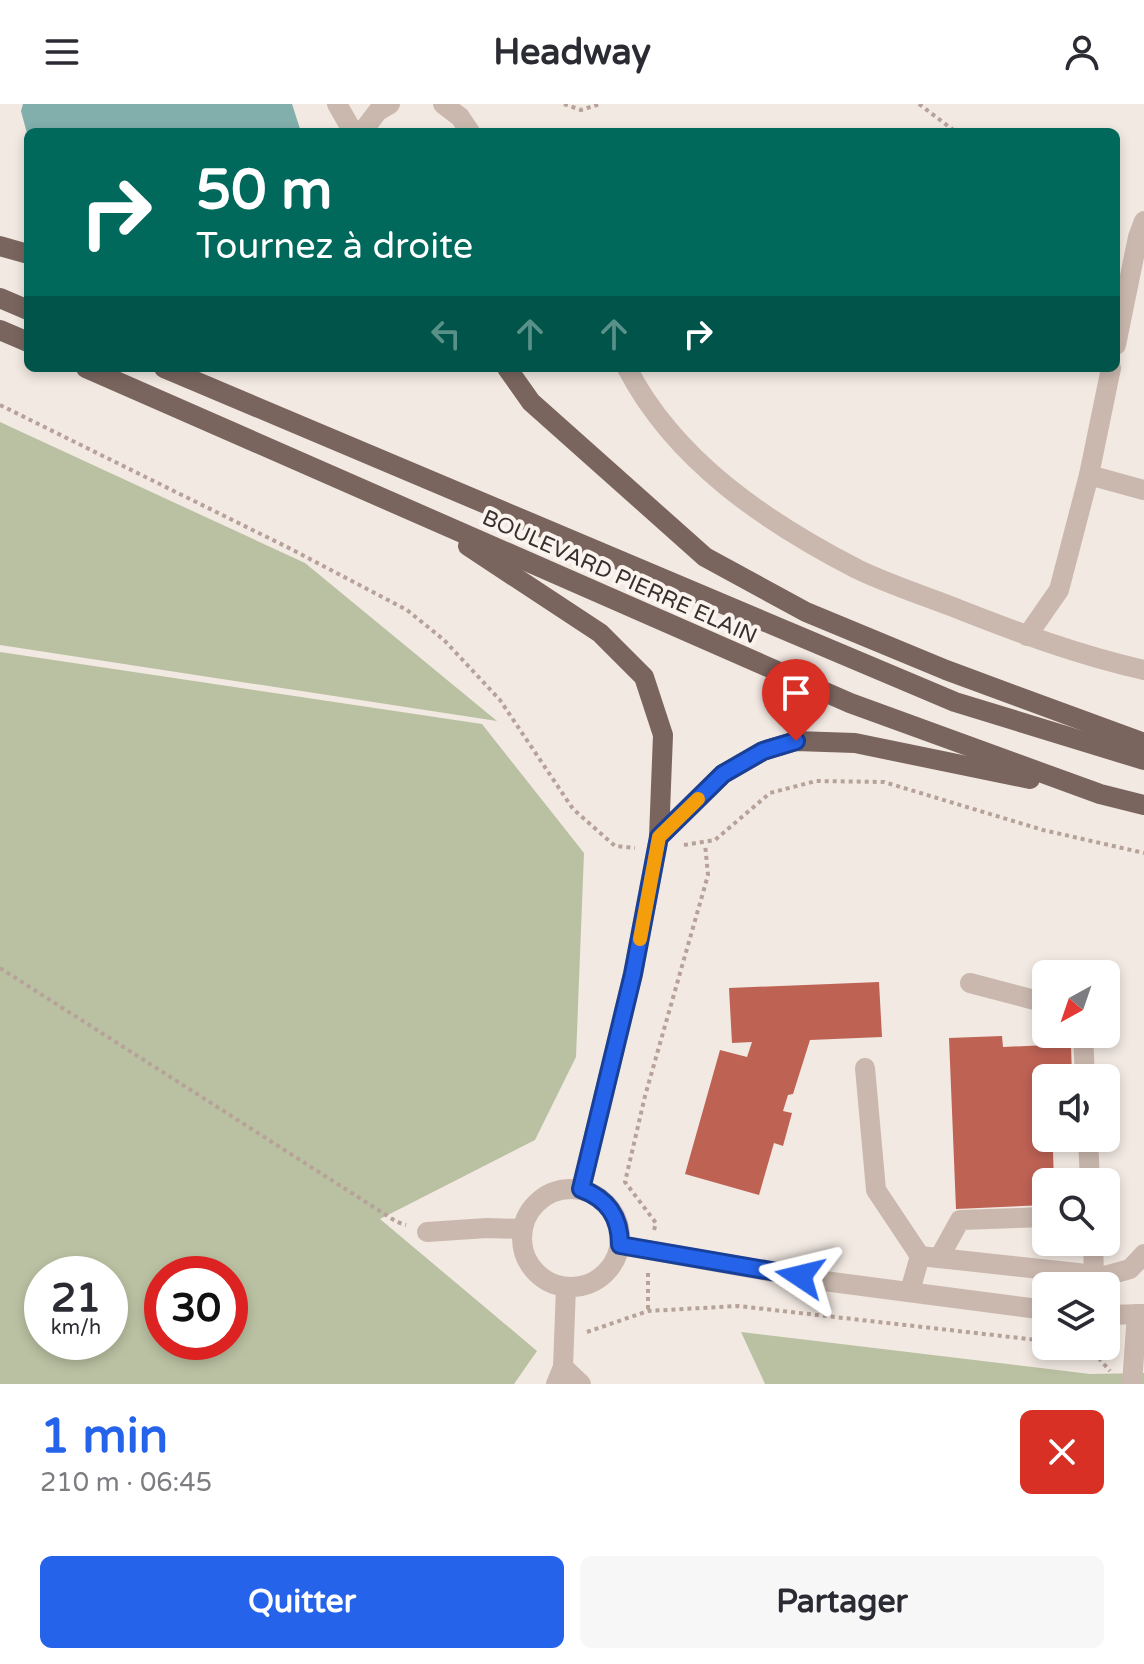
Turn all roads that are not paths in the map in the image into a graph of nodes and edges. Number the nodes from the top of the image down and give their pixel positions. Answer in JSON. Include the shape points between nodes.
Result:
{"nodes":[{"id":1,"x":337,"y":104,"type":"edge"},
{"id":2,"x":390,"y":104,"type":"edge"},
{"id":3,"x":443,"y":104,"type":"edge"},
{"id":4,"x":351,"y":128,"type":"edge"},
{"id":5,"x":365,"y":128,"type":"edge"},
{"id":6,"x":468,"y":128,"type":"edge"},
{"id":7,"x":1144,"y":221,"type":"edge"},
{"id":8,"x":0,"y":246,"type":"edge"},
{"id":9,"x":24,"y":253,"type":"edge"},
{"id":10,"x":0,"y":298,"type":"edge"},
{"id":11,"x":24,"y":308,"type":"edge"},
{"id":12,"x":1120,"y":325,"type":"edge"},
{"id":13,"x":0,"y":330,"type":"edge"},
{"id":14,"x":24,"y":340,"type":"edge"},
{"id":15,"x":95,"y":372,"type":"edge"},
{"id":16,"x":173,"y":372,"type":"edge"},
{"id":17,"x":510,"y":372,"type":"edge"},
{"id":18,"x":629,"y":372,"type":"edge"},
{"id":19,"x":1110,"y":372,"type":"edge"},
{"id":20,"x":1089,"y":475,"type":"junction"},
{"id":21,"x":1144,"y":490,"type":"edge"},
{"id":22,"x":419,"y":514,"type":"junction"},
{"id":23,"x":1027,"y":636,"type":"junction"},
{"id":24,"x":1144,"y":670,"type":"edge"},
{"id":25,"x":1144,"y":743,"type":"edge"},
{"id":26,"x":1144,"y":760,"type":"edge"},
{"id":27,"x":1100,"y":794,"type":"junction"},
{"id":28,"x":1144,"y":805,"type":"edge"},
{"id":29,"x":651,"y":843,"type":"junction"},
{"id":30,"x":970,"y":983,"type":"dead end"},
{"id":31,"x":1032,"y":999,"type":"edge"},
{"id":32,"x":865,"y":1068,"type":"dead end"},
{"id":33,"x":581,"y":1189,"type":"junction"},
{"id":34,"x":1032,"y":1217,"type":"edge"},
{"id":35,"x":522,"y":1229,"type":"junction"},
{"id":36,"x":427,"y":1232,"type":"road end"},
{"id":37,"x":620,"y":1245,"type":"junction"},
{"id":38,"x":1144,"y":1254,"type":"edge"},
{"id":39,"x":930,"y":1257,"type":"junction"},
{"id":40,"x":1047,"y":1272,"type":"edge"},
{"id":41,"x":1120,"y":1272,"type":"edge"},
{"id":42,"x":566,"y":1287,"type":"junction"},
{"id":43,"x":910,"y":1291,"type":"junction"},
{"id":44,"x":1032,"y":1308,"type":"edge"},
{"id":45,"x":1140,"y":1314,"type":"edge"},
{"id":46,"x":1120,"y":1315,"type":"edge"},
{"id":47,"x":560,"y":1375,"type":"edge"},
{"id":48,"x":581,"y":1384,"type":"edge"},
{"id":49,"x":1132,"y":1384,"type":"edge"}],
"edges":[{"from":1,"to":4,"type":"street"},
{"from":2,"to":5,"type":"street"},
{"from":3,"to":6,"type":"street"},
{"from":7,"to":12,"type":"street"},
{"from":8,"to":9,"type":"main road"},
{"from":10,"to":11,"type":"main road"},
{"from":13,"to":14,"type":"main road"},
{"from":15,"to":22,"type":"main road","name":"BOULEVARD PIERRE ELAIN"},
{"from":16,"to":26,"type":"main road","name":"BOULEVARD PIERRE ELAIN","via":[[955,702]]},
{"from":17,"to":25,"type":"main road","via":[[541,412],[705,557],[820,618]]},
{"from":18,"to":23,"type":"street","via":[[655,416],[744,502],[858,569]]},
{"from":19,"to":20,"type":"street"},
{"from":20,"to":21,"type":"street"},
{"from":20,"to":23,"type":"street","via":[[1059,590]]},
{"from":22,"to":27,"type":"main road","name":"BOULEVARD PIERRE ELAIN","via":[[850,703]]},
{"from":22,"to":29,"type":"main road","via":[[600,633],[644,677],[663,735]]},
{"from":23,"to":24,"type":"street"},
{"from":27,"to":28,"type":"main road","name":"BOULEVARD PIERRE ELAIN"},
{"from":27,"to":29,"type":"main road","via":[[855,743],[796,741],[763,751],[723,774]]},
{"from":29,"to":33,"type":"street","via":[[633,974]]},
{"from":30,"to":31,"type":"street"},
{"from":32,"to":39,"type":"street","via":[[876,1190]]},
{"from":33,"to":35,"type":"street","via":[[550,1193],[527,1214]]},
{"from":33,"to":37,"type":"street","via":[[595,1194],[615,1216]]},
{"from":34,"to":39,"type":"street","via":[[960,1220]]},
{"from":35,"to":36,"type":"street"},
{"from":35,"to":42,"type":"street","via":[[527,1261],[550,1283]]},
{"from":37,"to":42,"type":"street","via":[[607,1272],[581,1287]]},
{"from":37,"to":43,"type":"street"},
{"from":38,"to":41,"type":"street"},
{"from":39,"to":40,"type":"street"},
{"from":39,"to":43,"type":"street"},
{"from":42,"to":47,"type":"street"},
{"from":43,"to":44,"type":"street"},
{"from":45,"to":46,"type":"street"},
{"from":45,"to":49,"type":"street"},
{"from":47,"to":48,"type":"street"}]}
